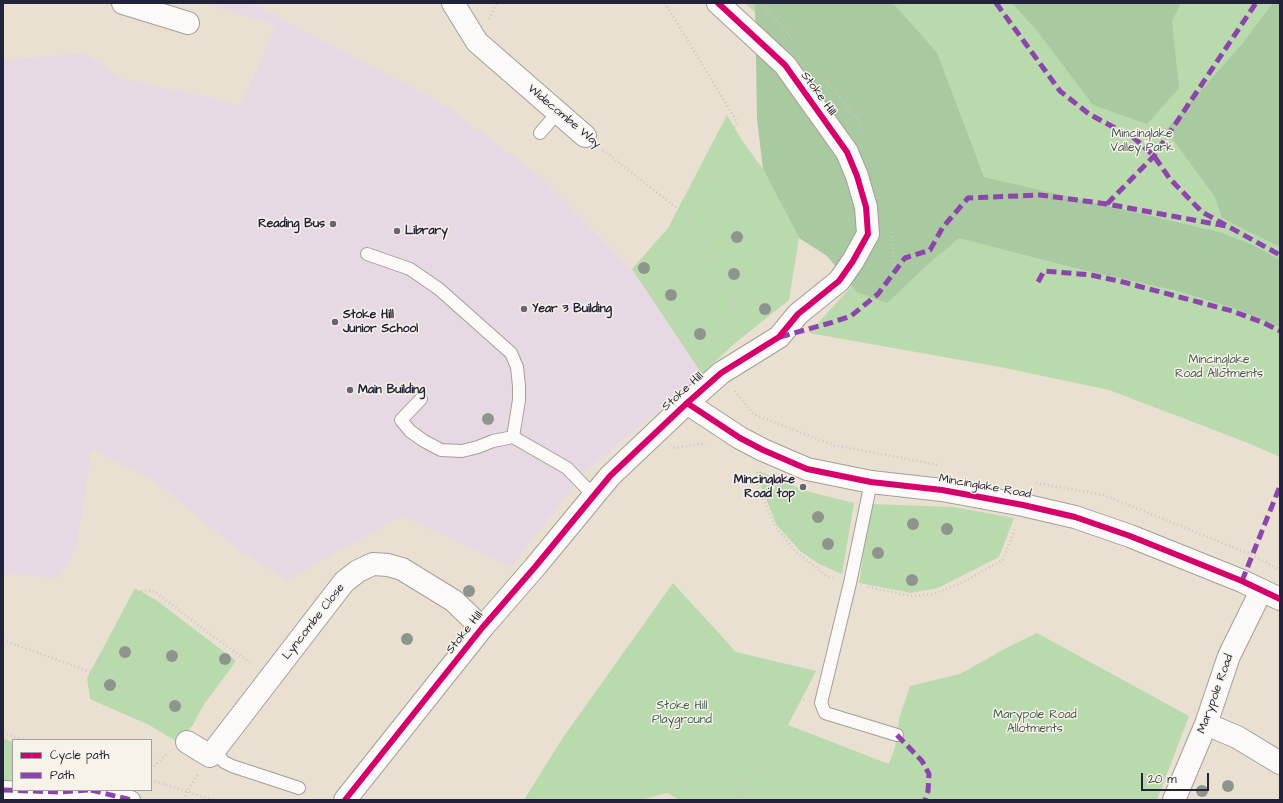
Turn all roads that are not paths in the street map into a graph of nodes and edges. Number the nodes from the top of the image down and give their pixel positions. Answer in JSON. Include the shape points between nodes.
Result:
{"nodes":[{"id":1,"x":123,"y":3,"type":"edge"},
{"id":2,"x":453,"y":3,"type":"edge"},
{"id":3,"x":718,"y":3,"type":"edge"},
{"id":4,"x":188,"y":23,"type":"dead end"},
{"id":5,"x":558,"y":112,"type":"junction"},
{"id":6,"x":540,"y":132,"type":"dead end"},
{"id":7,"x":585,"y":136,"type":"road end"},
{"id":8,"x":367,"y":254,"type":"dead end"},
{"id":9,"x":421,"y":399,"type":"dead end"},
{"id":10,"x":687,"y":403,"type":"junction"},
{"id":11,"x":513,"y":438,"type":"junction"},
{"id":12,"x":871,"y":482,"type":"junction"},
{"id":13,"x":594,"y":496,"type":"junction"},
{"id":14,"x":1271,"y":595,"type":"edge"},
{"id":15,"x":482,"y":628,"type":"junction"},
{"id":16,"x":1206,"y":724,"type":"junction"},
{"id":17,"x":897,"y":735,"type":"dead end"},
{"id":18,"x":187,"y":742,"type":"road end"},
{"id":19,"x":212,"y":753,"type":"junction"},
{"id":20,"x":1280,"y":763,"type":"edge"},
{"id":21,"x":299,"y":788,"type":"dead end"},
{"id":22,"x":32,"y":791,"type":"edge"},
{"id":23,"x":74,"y":791,"type":"edge"},
{"id":24,"x":95,"y":791,"type":"edge"},
{"id":25,"x":131,"y":800,"type":"edge"},
{"id":26,"x":344,"y":800,"type":"edge"},
{"id":27,"x":1174,"y":800,"type":"edge"}],
"edges":[{"from":1,"to":4,"type":"street"},
{"from":2,"to":5,"type":"street","name":"Widecombe Way","via":[[477,42]]},
{"from":3,"to":10,"type":"street","name":"Stoke Hill","via":[[785,66],[847,152],[866,207],[868,234],[839,281],[798,314],[779,337],[731,367]]},
{"from":5,"to":6,"type":"lane"},
{"from":5,"to":7,"type":"street","name":"Widecombe Way"},
{"from":8,"to":11,"type":"lane","via":[[410,269],[439,289],[511,353],[517,367],[519,386]]},
{"from":9,"to":11,"type":"lane","via":[[401,420],[410,431],[441,450],[462,451],[493,440]]},
{"from":10,"to":12,"type":"street","name":"Mincinglake Road","via":[[740,438],[807,469]]},
{"from":10,"to":13,"type":"street","name":"Stoke Hill","via":[[610,476]]},
{"from":11,"to":13,"type":"lane","via":[[567,468]]},
{"from":12,"to":14,"type":"street","name":"Mincinglake Road","via":[[942,490],[1023,505],[1101,525],[1235,578]]},
{"from":12,"to":17,"type":"lane","via":[[821,703],[825,713]]},
{"from":13,"to":15,"type":"street","name":"Stoke Hill"},
{"from":14,"to":16,"type":"street","name":"Marypole Road","via":[[1229,656]]},
{"from":15,"to":19,"type":"street","name":"Lyncombe Close","via":[[454,601],[402,569],[373,564],[344,582]]},
{"from":15,"to":26,"type":"street","name":"Stoke Hill"},
{"from":16,"to":20,"type":"street","via":[[1237,737]]},
{"from":16,"to":27,"type":"street","name":"Marypole Road"},
{"from":18,"to":19,"type":"street"},
{"from":19,"to":21,"type":"lane","via":[[232,766]]},
{"from":22,"to":23,"type":"street"},
{"from":24,"to":25,"type":"street"}]}
